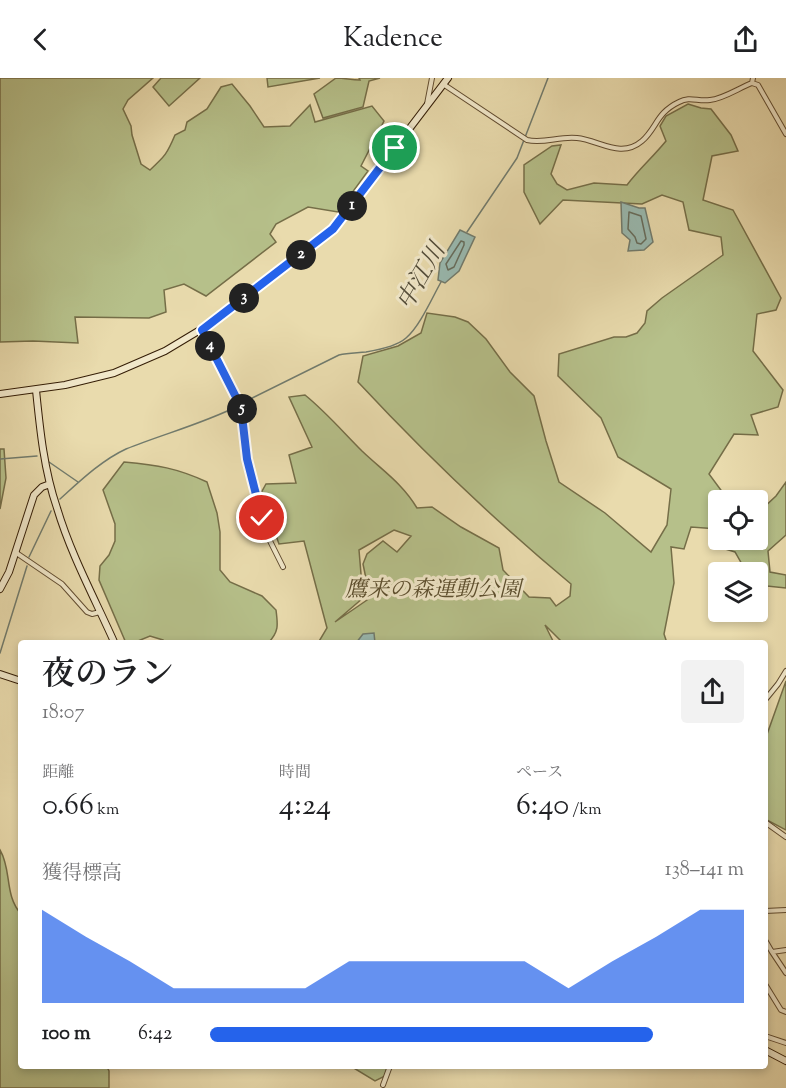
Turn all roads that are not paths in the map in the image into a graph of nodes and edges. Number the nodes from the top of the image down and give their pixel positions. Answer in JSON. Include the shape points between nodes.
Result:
{"nodes":[{"id":1,"x":432,"y":78,"type":"edge"},
{"id":2,"x":448,"y":78,"type":"edge"},
{"id":3,"x":753,"y":80,"type":"edge"},
{"id":4,"x":443,"y":84,"type":"junction"},
{"id":5,"x":427,"y":104,"type":"junction"},
{"id":6,"x":786,"y":134,"type":"edge"},
{"id":7,"x":202,"y":330,"type":"junction"},
{"id":8,"x":36,"y":390,"type":"junction"},
{"id":9,"x":0,"y":394,"type":"edge"},
{"id":10,"x":50,"y":484,"type":"junction"},
{"id":11,"x":15,"y":552,"type":"junction"},
{"id":12,"x":283,"y":567,"type":"dead end"},
{"id":13,"x":0,"y":589,"type":"edge"},
{"id":14,"x":101,"y":612,"type":"junction"},
{"id":15,"x":113,"y":640,"type":"edge"},
{"id":16,"x":786,"y":671,"type":"edge"},
{"id":17,"x":0,"y":674,"type":"edge"},
{"id":18,"x":18,"y":680,"type":"edge"},
{"id":19,"x":768,"y":696,"type":"edge"},
{"id":20,"x":768,"y":824,"type":"edge"},
{"id":21,"x":786,"y":837,"type":"edge"},
{"id":22,"x":786,"y":910,"type":"edge"},
{"id":23,"x":768,"y":911,"type":"edge"},
{"id":24,"x":768,"y":945,"type":"edge"},
{"id":25,"x":786,"y":950,"type":"edge"},
{"id":26,"x":772,"y":952,"type":"junction"},
{"id":27,"x":786,"y":973,"type":"edge"},
{"id":28,"x":768,"y":989,"type":"edge"},
{"id":29,"x":786,"y":1012,"type":"edge"},
{"id":30,"x":768,"y":1037,"type":"edge"},
{"id":31,"x":786,"y":1043,"type":"edge"},
{"id":32,"x":768,"y":1052,"type":"edge"},
{"id":33,"x":786,"y":1061,"type":"edge"},
{"id":34,"x":389,"y":1069,"type":"edge"},
{"id":35,"x":383,"y":1085,"type":"dead end"}],
"edges":[{"from":1,"to":5,"type":"street"},
{"from":2,"to":4,"type":"main road"},
{"from":3,"to":4,"type":"street","via":[[712,100],[679,101],[659,116],[643,141],[629,148],[612,148],[576,138],[542,142],[525,139]]},
{"from":3,"to":6,"type":"street"},
{"from":4,"to":5,"type":"main road"},
{"from":5,"to":7,"type":"main road","via":[[333,229]]},
{"from":7,"to":8,"type":"main road","via":[[123,370]]},
{"from":7,"to":12,"type":"street","via":[[241,407],[254,493]]},
{"from":8,"to":9,"type":"main road"},
{"from":8,"to":10,"type":"main road"},
{"from":10,"to":11,"type":"main road","via":[[34,495]]},
{"from":10,"to":14,"type":"main road","via":[[67,538]]},
{"from":11,"to":13,"type":"main road"},
{"from":11,"to":14,"type":"street","via":[[62,584],[87,612]]},
{"from":14,"to":15,"type":"main road"},
{"from":16,"to":19,"type":"street"},
{"from":17,"to":18,"type":"main road"},
{"from":20,"to":21,"type":"street"},
{"from":22,"to":23,"type":"street"},
{"from":24,"to":26,"type":"street"},
{"from":25,"to":26,"type":"street"},
{"from":26,"to":27,"type":"street"},
{"from":28,"to":29,"type":"street"},
{"from":30,"to":31,"type":"street"},
{"from":32,"to":33,"type":"main road"},
{"from":34,"to":35,"type":"street"}]}
